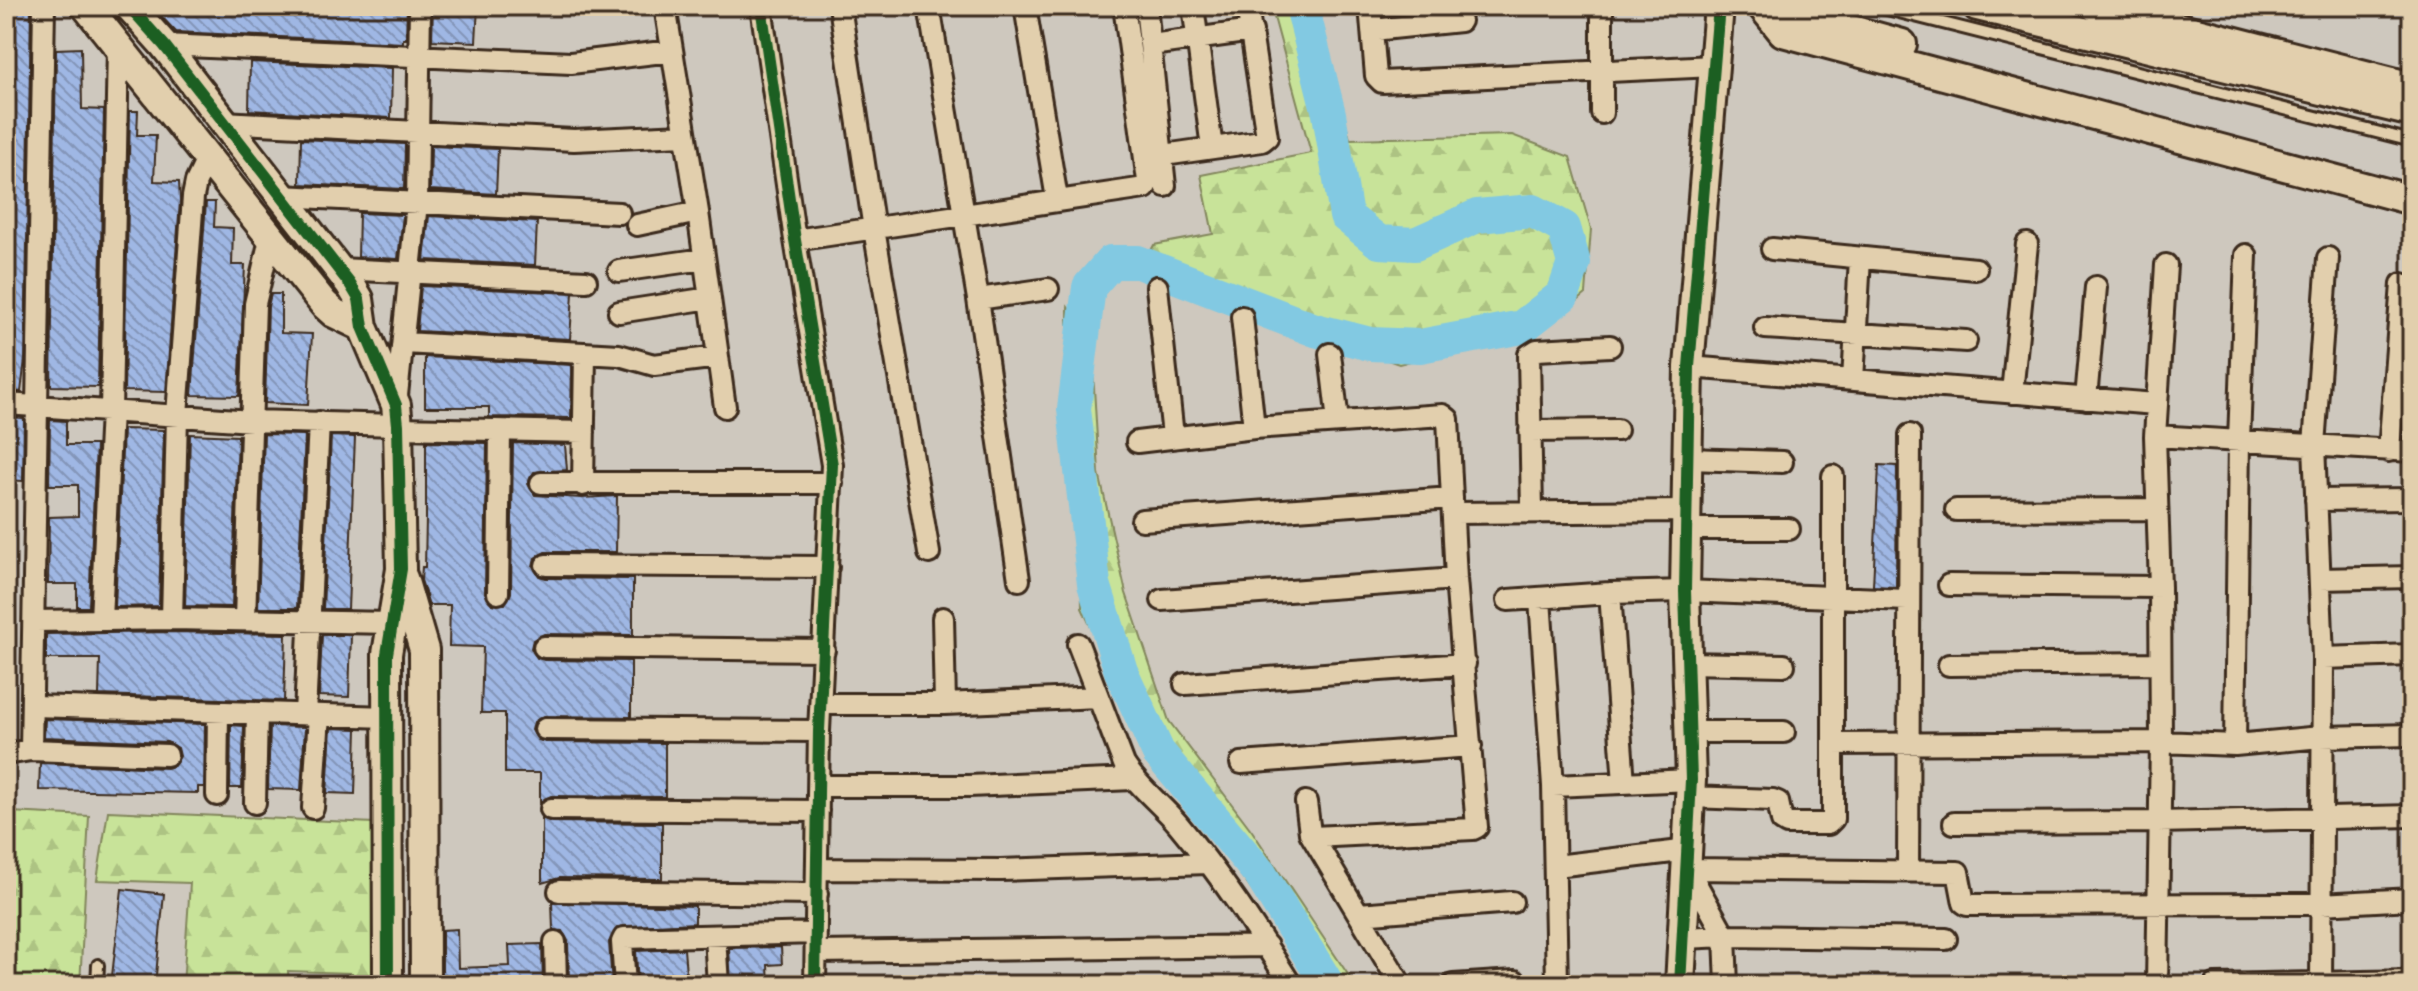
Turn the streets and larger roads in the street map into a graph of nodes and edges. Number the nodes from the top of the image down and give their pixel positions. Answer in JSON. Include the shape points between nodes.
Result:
{"nodes":[{"id":1,"x":44,"y":6,"type":"edge"},
{"id":2,"x":86,"y":6,"type":"edge"},
{"id":3,"x":129,"y":6,"type":"edge"},
{"id":4,"x":420,"y":6,"type":"edge"},
{"id":5,"x":665,"y":6,"type":"edge"},
{"id":6,"x":761,"y":6,"type":"edge"},
{"id":7,"x":840,"y":6,"type":"edge"},
{"id":8,"x":929,"y":6,"type":"edge"},
{"id":9,"x":1025,"y":6,"type":"edge"},
{"id":10,"x":1124,"y":6,"type":"edge"},
{"id":11,"x":1146,"y":6,"type":"edge"},
{"id":12,"x":1193,"y":6,"type":"edge"},
{"id":13,"x":1247,"y":6,"type":"edge"},
{"id":14,"x":1370,"y":6,"type":"edge"},
{"id":15,"x":1602,"y":6,"type":"edge"},
{"id":16,"x":1719,"y":6,"type":"edge"},
{"id":17,"x":1763,"y":6,"type":"edge"},
{"id":18,"x":1977,"y":6,"type":"edge"},
{"id":19,"x":2095,"y":6,"type":"edge"},
{"id":20,"x":1460,"y":21,"type":"dead end"},
{"id":21,"x":1373,"y":30,"type":"junction"},
{"id":22,"x":1252,"y":31,"type":"junction"},
{"id":23,"x":1198,"y":38,"type":"junction"},
{"id":24,"x":161,"y":42,"type":"junction"},
{"id":25,"x":1151,"y":45,"type":"junction"},
{"id":26,"x":671,"y":51,"type":"junction"},
{"id":27,"x":125,"y":54,"type":"junction"},
{"id":28,"x":418,"y":57,"type":"junction"},
{"id":29,"x":1714,"y":66,"type":"junction"},
{"id":30,"x":1602,"y":72,"type":"junction"},
{"id":31,"x":2412,"y":87,"type":"edge"},
{"id":32,"x":2412,"y":112,"type":"edge"},
{"id":33,"x":1602,"y":113,"type":"dead end"},
{"id":34,"x":223,"y":122,"type":"junction"},
{"id":35,"x":420,"y":131,"type":"junction"},
{"id":36,"x":684,"y":135,"type":"junction"},
{"id":37,"x":1212,"y":148,"type":"junction"},
{"id":38,"x":1164,"y":155,"type":"junction"},
{"id":39,"x":208,"y":157,"type":"junction"},
{"id":40,"x":2412,"y":184,"type":"edge"},
{"id":41,"x":1165,"y":186,"type":"dead end"},
{"id":42,"x":281,"y":196,"type":"junction"},
{"id":43,"x":1057,"y":199,"type":"junction"},
{"id":44,"x":2412,"y":200,"type":"edge"},
{"id":45,"x":417,"y":203,"type":"junction"},
{"id":46,"x":698,"y":212,"type":"junction"},
{"id":47,"x":619,"y":213,"type":"dead end"},
{"id":48,"x":965,"y":214,"type":"junction"},
{"id":49,"x":637,"y":225,"type":"dead end"},
{"id":50,"x":874,"y":229,"type":"junction"},
{"id":51,"x":270,"y":239,"type":"junction"},
{"id":52,"x":795,"y":240,"type":"junction"},
{"id":53,"x":2027,"y":244,"type":"dead end"},
{"id":54,"x":1772,"y":249,"type":"dead end"},
{"id":55,"x":2246,"y":255,"type":"dead end"},
{"id":56,"x":1860,"y":258,"type":"junction"},
{"id":57,"x":2328,"y":258,"type":"dead end"},
{"id":58,"x":704,"y":259,"type":"junction"},
{"id":59,"x":2166,"y":265,"type":"dead end"},
{"id":60,"x":339,"y":269,"type":"junction"},
{"id":61,"x":1976,"y":269,"type":"dead end"},
{"id":62,"x":619,"y":271,"type":"dead end"},
{"id":63,"x":411,"y":273,"type":"junction"},
{"id":64,"x":586,"y":281,"type":"dead end"},
{"id":65,"x":2402,"y":284,"type":"dead end"},
{"id":66,"x":1157,"y":287,"type":"dead end"},
{"id":67,"x":2096,"y":287,"type":"dead end"},
{"id":68,"x":1048,"y":289,"type":"dead end"},
{"id":69,"x":710,"y":298,"type":"junction"},
{"id":70,"x":978,"y":299,"type":"junction"},
{"id":71,"x":619,"y":312,"type":"dead end"},
{"id":72,"x":1242,"y":317,"type":"dead end"},
{"id":73,"x":363,"y":327,"type":"junction"},
{"id":74,"x":1765,"y":328,"type":"dead end"},
{"id":75,"x":1856,"y":333,"type":"junction"},
{"id":76,"x":1966,"y":341,"type":"dead end"},
{"id":77,"x":404,"y":343,"type":"junction"},
{"id":78,"x":1610,"y":346,"type":"dead end"},
{"id":79,"x":585,"y":353,"type":"junction"},
{"id":80,"x":1330,"y":354,"type":"dead end"},
{"id":81,"x":718,"y":357,"type":"junction"},
{"id":82,"x":1689,"y":367,"type":"junction"},
{"id":83,"x":1853,"y":380,"type":"junction"},
{"id":84,"x":2012,"y":393,"type":"junction"},
{"id":85,"x":2086,"y":399,"type":"junction"},
{"id":86,"x":6,"y":404,"type":"edge"},
{"id":87,"x":2156,"y":404,"type":"junction"},
{"id":88,"x":36,"y":407,"type":"junction"},
{"id":89,"x":725,"y":407,"type":"dead end"},
{"id":90,"x":111,"y":411,"type":"junction"},
{"id":91,"x":177,"y":415,"type":"junction"},
{"id":92,"x":397,"y":419,"type":"junction"},
{"id":93,"x":252,"y":421,"type":"junction"},
{"id":94,"x":319,"y":422,"type":"junction"},
{"id":95,"x":1338,"y":422,"type":"junction"},
{"id":96,"x":1254,"y":428,"type":"junction"},
{"id":97,"x":1617,"y":430,"type":"dead end"},
{"id":98,"x":500,"y":431,"type":"junction"},
{"id":99,"x":1530,"y":431,"type":"junction"},
{"id":100,"x":584,"y":432,"type":"junction"},
{"id":101,"x":1910,"y":435,"type":"dead end"},
{"id":102,"x":1173,"y":436,"type":"junction"},
{"id":103,"x":2155,"y":436,"type":"junction"},
{"id":104,"x":2239,"y":440,"type":"junction"},
{"id":105,"x":1137,"y":442,"type":"dead end"},
{"id":106,"x":2314,"y":445,"type":"junction"},
{"id":107,"x":2389,"y":451,"type":"junction"},
{"id":108,"x":2412,"y":451,"type":"edge"},
{"id":109,"x":1688,"y":459,"type":"junction"},
{"id":110,"x":1782,"y":462,"type":"dead end"},
{"id":111,"x":1833,"y":476,"type":"dead end"},
{"id":112,"x":541,"y":483,"type":"dead end"},
{"id":113,"x":832,"y":483,"type":"junction"},
{"id":114,"x":583,"y":485,"type":"junction"},
{"id":115,"x":2412,"y":499,"type":"edge"},
{"id":116,"x":2316,"y":500,"type":"junction"},
{"id":117,"x":1453,"y":506,"type":"junction"},
{"id":118,"x":2157,"y":509,"type":"junction"},
{"id":119,"x":1956,"y":510,"type":"dead end"},
{"id":120,"x":1532,"y":512,"type":"junction"},
{"id":121,"x":1142,"y":520,"type":"dead end"},
{"id":122,"x":1687,"y":520,"type":"junction"},
{"id":123,"x":1789,"y":529,"type":"dead end"},
{"id":124,"x":929,"y":553,"type":"dead end"},
{"id":125,"x":546,"y":565,"type":"dead end"},
{"id":126,"x":828,"y":567,"type":"junction"},
{"id":127,"x":401,"y":569,"type":"junction"},
{"id":128,"x":2412,"y":577,"type":"edge"},
{"id":129,"x":1456,"y":579,"type":"junction"},
{"id":130,"x":2320,"y":579,"type":"junction"},
{"id":131,"x":1019,"y":580,"type":"dead end"},
{"id":132,"x":1949,"y":585,"type":"dead end"},
{"id":133,"x":2160,"y":587,"type":"junction"},
{"id":134,"x":1685,"y":591,"type":"junction"},
{"id":135,"x":498,"y":593,"type":"dead end"},
{"id":136,"x":1610,"y":593,"type":"junction"},
{"id":137,"x":1831,"y":597,"type":"junction"},
{"id":138,"x":1540,"y":599,"type":"junction"},
{"id":139,"x":1162,"y":600,"type":"dead end"},
{"id":140,"x":1508,"y":600,"type":"dead end"},
{"id":141,"x":1907,"y":600,"type":"junction"},
{"id":142,"x":943,"y":618,"type":"dead end"},
{"id":143,"x":101,"y":619,"type":"junction"},
{"id":144,"x":172,"y":619,"type":"junction"},
{"id":145,"x":245,"y":620,"type":"junction"},
{"id":146,"x":35,"y":621,"type":"junction"},
{"id":147,"x":308,"y":622,"type":"junction"},
{"id":148,"x":392,"y":623,"type":"junction"},
{"id":149,"x":1078,"y":644,"type":"dead end"},
{"id":150,"x":544,"y":647,"type":"dead end"},
{"id":151,"x":824,"y":650,"type":"junction"},
{"id":152,"x":2412,"y":655,"type":"edge"},
{"id":153,"x":2323,"y":658,"type":"junction"},
{"id":154,"x":1687,"y":663,"type":"junction"},
{"id":155,"x":2160,"y":663,"type":"junction"},
{"id":156,"x":1465,"y":664,"type":"junction"},
{"id":157,"x":1784,"y":665,"type":"dead end"},
{"id":158,"x":1949,"y":665,"type":"dead end"},
{"id":159,"x":1185,"y":684,"type":"dead end"},
{"id":160,"x":1098,"y":697,"type":"junction"},
{"id":161,"x":821,"y":704,"type":"junction"},
{"id":162,"x":945,"y":704,"type":"junction"},
{"id":163,"x":34,"y":706,"type":"junction"},
{"id":164,"x":218,"y":712,"type":"junction"},
{"id":165,"x":257,"y":713,"type":"junction"},
{"id":166,"x":312,"y":715,"type":"junction"},
{"id":167,"x":388,"y":717,"type":"junction"},
{"id":168,"x":545,"y":729,"type":"dead end"},
{"id":169,"x":819,"y":731,"type":"junction"},
{"id":170,"x":1690,"y":732,"type":"junction"},
{"id":171,"x":1784,"y":732,"type":"dead end"},
{"id":172,"x":2412,"y":735,"type":"edge"},
{"id":173,"x":2321,"y":737,"type":"junction"},
{"id":174,"x":2161,"y":742,"type":"junction"},
{"id":175,"x":1909,"y":743,"type":"junction"},
{"id":176,"x":1833,"y":744,"type":"junction"},
{"id":177,"x":2235,"y":745,"type":"junction"},
{"id":178,"x":1471,"y":746,"type":"junction"},
{"id":179,"x":31,"y":750,"type":"junction"},
{"id":180,"x":6,"y":754,"type":"edge"},
{"id":181,"x":167,"y":755,"type":"dead end"},
{"id":182,"x":1241,"y":763,"type":"dead end"},
{"id":183,"x":1133,"y":779,"type":"junction"},
{"id":184,"x":1624,"y":783,"type":"junction"},
{"id":185,"x":819,"y":786,"type":"junction"},
{"id":186,"x":1553,"y":786,"type":"junction"},
{"id":187,"x":1691,"y":788,"type":"junction"},
{"id":188,"x":217,"y":795,"type":"dead end"},
{"id":189,"x":1306,"y":802,"type":"dead end"},
{"id":190,"x":255,"y":803,"type":"dead end"},
{"id":191,"x":313,"y":808,"type":"dead end"},
{"id":192,"x":551,"y":809,"type":"dead end"},
{"id":193,"x":818,"y":811,"type":"junction"},
{"id":194,"x":2412,"y":816,"type":"edge"},
{"id":195,"x":2321,"y":819,"type":"junction"},
{"id":196,"x":2158,"y":822,"type":"junction"},
{"id":197,"x":1954,"y":823,"type":"dead end"},
{"id":198,"x":1313,"y":837,"type":"junction"},
{"id":199,"x":1688,"y":860,"type":"junction"},
{"id":200,"x":1208,"y":863,"type":"junction"},
{"id":201,"x":1556,"y":866,"type":"junction"},
{"id":202,"x":818,"y":869,"type":"junction"},
{"id":203,"x":1908,"y":871,"type":"junction"},
{"id":204,"x":559,"y":891,"type":"dead end"},
{"id":205,"x":817,"y":894,"type":"junction"},
{"id":206,"x":2412,"y":899,"type":"edge"},
{"id":207,"x":1512,"y":902,"type":"dead end"},
{"id":208,"x":2321,"y":904,"type":"junction"},
{"id":209,"x":2159,"y":905,"type":"junction"},
{"id":210,"x":1359,"y":914,"type":"junction"},
{"id":211,"x":715,"y":936,"type":"junction"},
{"id":212,"x":1725,"y":936,"type":"junction"},
{"id":213,"x":1685,"y":938,"type":"junction"},
{"id":214,"x":1946,"y":939,"type":"dead end"},
{"id":215,"x":555,"y":942,"type":"dead end"},
{"id":216,"x":816,"y":942,"type":"junction"},
{"id":217,"x":1267,"y":946,"type":"junction"},
{"id":218,"x":1515,"y":981,"type":"dead end"},
{"id":219,"x":2412,"y":981,"type":"edge"},
{"id":220,"x":2321,"y":983,"type":"edge"},
{"id":221,"x":388,"y":985,"type":"edge"},
{"id":222,"x":425,"y":985,"type":"edge"},
{"id":223,"x":556,"y":985,"type":"edge"},
{"id":224,"x":625,"y":985,"type":"edge"},
{"id":225,"x":718,"y":985,"type":"edge"},
{"id":226,"x":815,"y":985,"type":"edge"},
{"id":227,"x":1291,"y":985,"type":"edge"},
{"id":228,"x":1401,"y":985,"type":"edge"},
{"id":229,"x":1453,"y":985,"type":"edge"},
{"id":230,"x":1557,"y":985,"type":"edge"},
{"id":231,"x":1680,"y":985,"type":"edge"},
{"id":232,"x":1727,"y":985,"type":"edge"},
{"id":233,"x":2157,"y":985,"type":"edge"},
{"id":234,"x":2215,"y":985,"type":"edge"}],
"edges":[{"from":1,"to":88,"type":"street"},
{"from":2,"to":27,"type":"street"},
{"from":3,"to":24,"type":"street"},
{"from":4,"to":28,"type":"street"},
{"from":5,"to":26,"type":"street"},
{"from":6,"to":52,"type":"street"},
{"from":7,"to":50,"type":"street"},
{"from":8,"to":48,"type":"street"},
{"from":9,"to":43,"type":"street"},
{"from":10,"to":43,"type":"street","via":[[1147,185]]},
{"from":11,"to":25,"type":"street"},
{"from":12,"to":23,"type":"street"},
{"from":13,"to":22,"type":"street"},
{"from":14,"to":21,"type":"street"},
{"from":15,"to":30,"type":"street"},
{"from":16,"to":29,"type":"street"},
{"from":17,"to":40,"type":"street"},
{"from":17,"to":44,"type":"street","via":[[1783,32]]},
{"from":18,"to":32,"type":"street"},
{"from":19,"to":31,"type":"street"},
{"from":20,"to":21,"type":"street"},
{"from":21,"to":30,"type":"street","via":[[1376,76],[1382,82]]},
{"from":22,"to":23,"type":"street"},
{"from":22,"to":37,"type":"street","via":[[1267,137]]},
{"from":23,"to":25,"type":"street"},
{"from":23,"to":37,"type":"street"},
{"from":24,"to":27,"type":"street"},
{"from":24,"to":28,"type":"street"},
{"from":24,"to":34,"type":"street"},
{"from":25,"to":38,"type":"street"},
{"from":26,"to":28,"type":"street","via":[[580,63]]},
{"from":26,"to":36,"type":"street"},
{"from":27,"to":39,"type":"street"},
{"from":27,"to":90,"type":"street"},
{"from":28,"to":35,"type":"street"},
{"from":29,"to":30,"type":"street"},
{"from":29,"to":82,"type":"street"},
{"from":30,"to":33,"type":"street"},
{"from":34,"to":35,"type":"street"},
{"from":34,"to":42,"type":"street"},
{"from":35,"to":36,"type":"street","via":[[574,140]]},
{"from":35,"to":45,"type":"street"},
{"from":36,"to":46,"type":"street"},
{"from":37,"to":38,"type":"street"},
{"from":38,"to":41,"type":"street"},
{"from":39,"to":51,"type":"street"},
{"from":39,"to":91,"type":"street","via":[[193,197]]},
{"from":42,"to":45,"type":"street"},
{"from":42,"to":60,"type":"street"},
{"from":43,"to":48,"type":"street"},
{"from":45,"to":47,"type":"street"},
{"from":45,"to":63,"type":"street"},
{"from":46,"to":49,"type":"street"},
{"from":46,"to":58,"type":"street"},
{"from":48,"to":50,"type":"street"},
{"from":48,"to":70,"type":"street"},
{"from":50,"to":52,"type":"street"},
{"from":50,"to":124,"type":"street"},
{"from":51,"to":73,"type":"street","via":[[324,304]]},
{"from":51,"to":93,"type":"street","via":[[255,304]]},
{"from":52,"to":113,"type":"street","via":[[831,448]]},
{"from":53,"to":84,"type":"street"},
{"from":54,"to":56,"type":"street"},
{"from":55,"to":104,"type":"street"},
{"from":56,"to":61,"type":"street"},
{"from":56,"to":75,"type":"street"},
{"from":57,"to":106,"type":"street"},
{"from":58,"to":62,"type":"street"},
{"from":58,"to":69,"type":"street"},
{"from":59,"to":87,"type":"street"},
{"from":60,"to":63,"type":"street"},
{"from":60,"to":73,"type":"street","via":[[359,299]]},
{"from":63,"to":64,"type":"street"},
{"from":63,"to":77,"type":"street"},
{"from":65,"to":107,"type":"street"},
{"from":66,"to":102,"type":"street"},
{"from":67,"to":85,"type":"street"},
{"from":68,"to":70,"type":"street"},
{"from":69,"to":71,"type":"street"},
{"from":69,"to":81,"type":"street"},
{"from":70,"to":131,"type":"street"},
{"from":72,"to":96,"type":"street"},
{"from":73,"to":92,"type":"street"},
{"from":74,"to":75,"type":"street"},
{"from":75,"to":76,"type":"street"},
{"from":75,"to":83,"type":"street"},
{"from":77,"to":79,"type":"street"},
{"from":77,"to":92,"type":"street"},
{"from":78,"to":99,"type":"street","via":[[1537,350],[1529,355]]},
{"from":79,"to":81,"type":"street","via":[[654,365]]},
{"from":79,"to":100,"type":"street"},
{"from":80,"to":95,"type":"street"},
{"from":81,"to":89,"type":"street"},
{"from":82,"to":83,"type":"street"},
{"from":82,"to":109,"type":"street"},
{"from":83,"to":84,"type":"street"},
{"from":84,"to":85,"type":"street"},
{"from":85,"to":87,"type":"street"},
{"from":86,"to":88,"type":"street"},
{"from":87,"to":103,"type":"street"},
{"from":88,"to":90,"type":"street"},
{"from":88,"to":146,"type":"street"},
{"from":90,"to":91,"type":"street"},
{"from":90,"to":143,"type":"street"},
{"from":91,"to":93,"type":"street"},
{"from":91,"to":144,"type":"street"},
{"from":92,"to":94,"type":"street"},
{"from":92,"to":98,"type":"street"},
{"from":92,"to":127,"type":"street"},
{"from":93,"to":94,"type":"street"},
{"from":93,"to":145,"type":"street"},
{"from":94,"to":147,"type":"street"},
{"from":95,"to":96,"type":"street"},
{"from":95,"to":117,"type":"street","via":[[1446,417]]},
{"from":96,"to":102,"type":"street"},
{"from":97,"to":99,"type":"street"},
{"from":98,"to":100,"type":"street"},
{"from":98,"to":135,"type":"street"},
{"from":99,"to":120,"type":"street"},
{"from":100,"to":114,"type":"street"},
{"from":101,"to":141,"type":"street"},
{"from":102,"to":105,"type":"street"},
{"from":103,"to":104,"type":"street"},
{"from":103,"to":118,"type":"street"},
{"from":104,"to":106,"type":"street"},
{"from":104,"to":177,"type":"street"},
{"from":106,"to":107,"type":"street"},
{"from":106,"to":116,"type":"street"},
{"from":107,"to":108,"type":"street"},
{"from":109,"to":110,"type":"street"},
{"from":109,"to":122,"type":"street"},
{"from":111,"to":137,"type":"street"},
{"from":112,"to":114,"type":"street"},
{"from":113,"to":114,"type":"street"},
{"from":113,"to":126,"type":"street"},
{"from":115,"to":116,"type":"street"},
{"from":116,"to":130,"type":"street"},
{"from":117,"to":120,"type":"street"},
{"from":117,"to":121,"type":"street"},
{"from":117,"to":129,"type":"street"},
{"from":118,"to":119,"type":"street"},
{"from":118,"to":133,"type":"street"},
{"from":120,"to":122,"type":"street"},
{"from":122,"to":123,"type":"street"},
{"from":122,"to":134,"type":"street"},
{"from":125,"to":126,"type":"street"},
{"from":126,"to":151,"type":"street"},
{"from":127,"to":148,"type":"street"},
{"from":127,"to":222,"type":"street","via":[[424,650]]},
{"from":128,"to":130,"type":"street"},
{"from":129,"to":139,"type":"street"},
{"from":129,"to":156,"type":"street"},
{"from":130,"to":153,"type":"street"},
{"from":132,"to":133,"type":"street"},
{"from":133,"to":155,"type":"street"},
{"from":134,"to":136,"type":"street"},
{"from":134,"to":137,"type":"street"},
{"from":134,"to":154,"type":"street"},
{"from":136,"to":138,"type":"street"},
{"from":136,"to":184,"type":"street"},
{"from":137,"to":141,"type":"street"},
{"from":137,"to":176,"type":"street"},
{"from":138,"to":140,"type":"street"},
{"from":138,"to":186,"type":"street"},
{"from":141,"to":175,"type":"street"},
{"from":142,"to":162,"type":"street"},
{"from":143,"to":144,"type":"street"},
{"from":143,"to":146,"type":"street"},
{"from":144,"to":145,"type":"street"},
{"from":145,"to":147,"type":"street"},
{"from":146,"to":163,"type":"street"},
{"from":147,"to":148,"type":"street"},
{"from":147,"to":166,"type":"street"},
{"from":148,"to":167,"type":"street"},
{"from":149,"to":160,"type":"street"},
{"from":150,"to":151,"type":"street"},
{"from":151,"to":161,"type":"street"},
{"from":152,"to":153,"type":"street"},
{"from":153,"to":173,"type":"street"},
{"from":154,"to":157,"type":"street"},
{"from":154,"to":170,"type":"street"},
{"from":155,"to":158,"type":"street"},
{"from":155,"to":174,"type":"street"},
{"from":156,"to":159,"type":"street"},
{"from":156,"to":178,"type":"street"},
{"from":160,"to":162,"type":"street"},
{"from":160,"to":183,"type":"street"},
{"from":161,"to":162,"type":"street"},
{"from":161,"to":169,"type":"street"},
{"from":163,"to":164,"type":"street"},
{"from":163,"to":179,"type":"street"},
{"from":164,"to":165,"type":"street"},
{"from":164,"to":188,"type":"street"},
{"from":165,"to":166,"type":"street"},
{"from":165,"to":190,"type":"street"},
{"from":166,"to":167,"type":"street"},
{"from":166,"to":191,"type":"street"},
{"from":167,"to":221,"type":"street"},
{"from":168,"to":169,"type":"street"},
{"from":169,"to":185,"type":"street"},
{"from":170,"to":171,"type":"street"},
{"from":170,"to":187,"type":"street"},
{"from":172,"to":173,"type":"street"},
{"from":173,"to":177,"type":"street"},
{"from":173,"to":195,"type":"street"},
{"from":174,"to":175,"type":"street"},
{"from":174,"to":177,"type":"street"},
{"from":174,"to":196,"type":"street"},
{"from":175,"to":176,"type":"street"},
{"from":175,"to":203,"type":"street"},
{"from":176,"to":187,"type":"street","via":[[1830,824],[1784,823],[1773,800]]},
{"from":178,"to":182,"type":"street"},
{"from":178,"to":198,"type":"street","via":[[1475,829]]},
{"from":179,"to":180,"type":"street"},
{"from":179,"to":181,"type":"street"},
{"from":183,"to":185,"type":"street"},
{"from":183,"to":200,"type":"street","via":[[1177,822]]},
{"from":184,"to":186,"type":"street"},
{"from":184,"to":187,"type":"street"},
{"from":185,"to":193,"type":"street"},
{"from":186,"to":201,"type":"street"},
{"from":187,"to":199,"type":"street"},
{"from":189,"to":198,"type":"street"},
{"from":192,"to":193,"type":"street"},
{"from":193,"to":202,"type":"street"},
{"from":194,"to":195,"type":"street"},
{"from":195,"to":196,"type":"street"},
{"from":195,"to":208,"type":"street"},
{"from":196,"to":197,"type":"street"},
{"from":196,"to":209,"type":"street"},
{"from":198,"to":210,"type":"street"},
{"from":199,"to":201,"type":"street"},
{"from":199,"to":203,"type":"street"},
{"from":199,"to":212,"type":"street"},
{"from":199,"to":213,"type":"street"},
{"from":200,"to":202,"type":"street"},
{"from":200,"to":217,"type":"street"},
{"from":201,"to":230,"type":"street"},
{"from":202,"to":205,"type":"street"},
{"from":203,"to":209,"type":"street","via":[[1959,872],[1967,905]]},
{"from":204,"to":205,"type":"street"},
{"from":205,"to":216,"type":"street"},
{"from":206,"to":208,"type":"street"},
{"from":207,"to":210,"type":"street"},
{"from":208,"to":209,"type":"street"},
{"from":208,"to":220,"type":"street"},
{"from":209,"to":233,"type":"street"},
{"from":210,"to":228,"type":"street"},
{"from":211,"to":216,"type":"street"},
{"from":211,"to":224,"type":"street","via":[[623,939]]},
{"from":211,"to":225,"type":"street"},
{"from":212,"to":213,"type":"street"},
{"from":212,"to":214,"type":"street"},
{"from":212,"to":232,"type":"street"},
{"from":213,"to":231,"type":"street"},
{"from":215,"to":223,"type":"street"},
{"from":216,"to":217,"type":"street"},
{"from":216,"to":226,"type":"street"},
{"from":217,"to":227,"type":"street"},
{"from":218,"to":229,"type":"street"},
{"from":219,"to":220,"type":"street"},
{"from":220,"to":234,"type":"street"}]}
